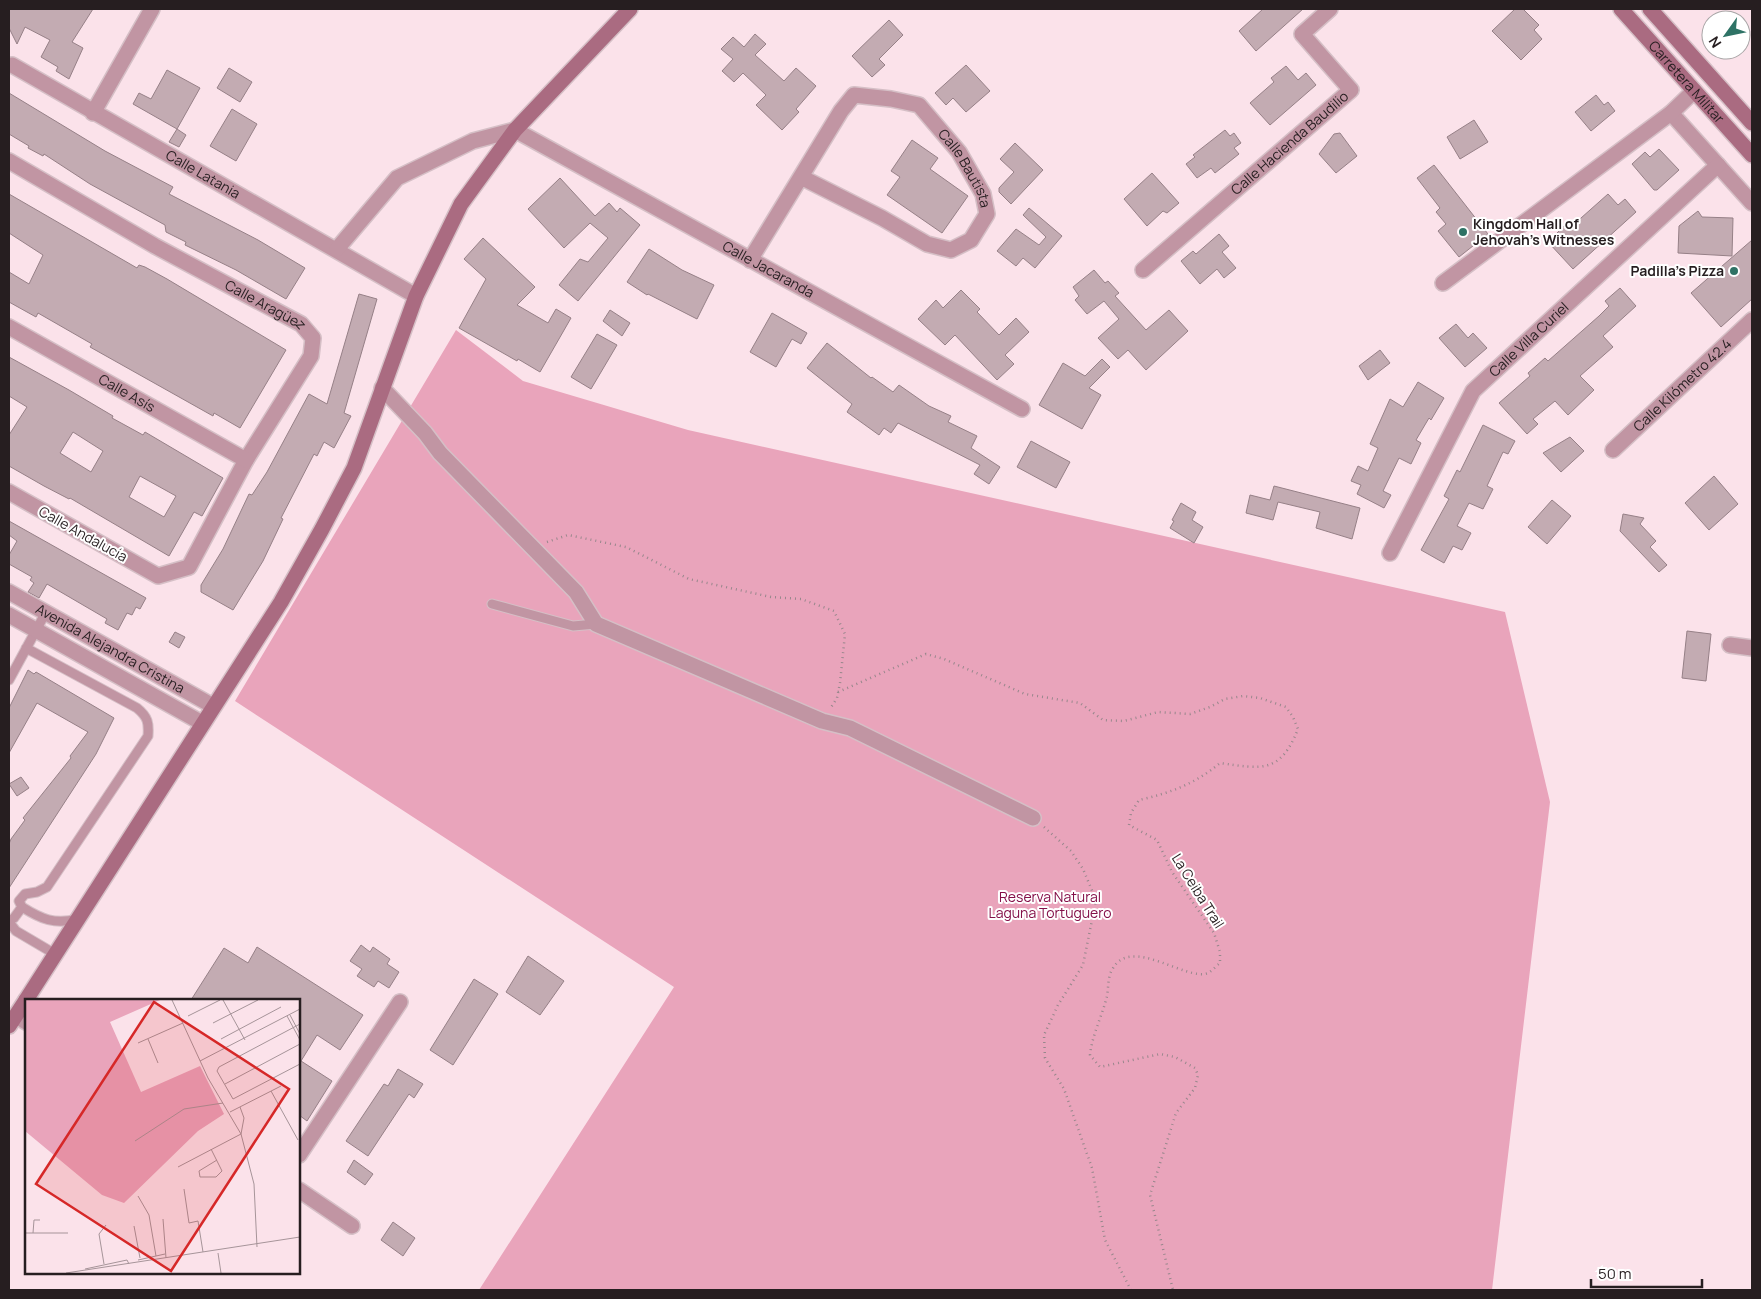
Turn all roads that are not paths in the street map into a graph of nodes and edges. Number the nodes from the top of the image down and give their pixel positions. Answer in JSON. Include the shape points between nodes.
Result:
{"nodes":[{"id":1,"x":152,"y":9,"type":"edge"},
{"id":2,"x":630,"y":9,"type":"edge"},
{"id":3,"x":1330,"y":9,"type":"edge"},
{"id":4,"x":1621,"y":9,"type":"edge"},
{"id":5,"x":1650,"y":9,"type":"edge"},
{"id":6,"x":12,"y":65,"type":"dead end"},
{"id":7,"x":1694,"y":91,"type":"junction"},
{"id":8,"x":93,"y":113,"type":"junction"},
{"id":9,"x":1671,"y":113,"type":"junction"},
{"id":10,"x":1752,"y":123,"type":"edge"},
{"id":11,"x":515,"y":130,"type":"junction"},
{"id":12,"x":1752,"y":155,"type":"edge"},
{"id":13,"x":9,"y":161,"type":"edge"},
{"id":14,"x":1718,"y":165,"type":"junction"},
{"id":15,"x":802,"y":178,"type":"junction"},
{"id":16,"x":1752,"y":203,"type":"edge"},
{"id":17,"x":336,"y":249,"type":"junction"},
{"id":18,"x":750,"y":260,"type":"junction"},
{"id":19,"x":1143,"y":270,"type":"dead end"},
{"id":20,"x":1443,"y":283,"type":"dead end"},
{"id":21,"x":416,"y":296,"type":"junction"},
{"id":22,"x":1752,"y":320,"type":"edge"},
{"id":23,"x":9,"y":327,"type":"edge"},
{"id":24,"x":382,"y":388,"type":"junction"},
{"id":25,"x":1022,"y":410,"type":"dead end"},
{"id":26,"x":1613,"y":450,"type":"dead end"},
{"id":27,"x":246,"y":460,"type":"junction"},
{"id":28,"x":9,"y":492,"type":"edge"},
{"id":29,"x":1390,"y":553,"type":"dead end"},
{"id":30,"x":158,"y":576,"type":"joint"},
{"id":31,"x":9,"y":592,"type":"edge"},
{"id":32,"x":492,"y":604,"type":"dead end"},
{"id":33,"x":46,"y":612,"type":"junction"},
{"id":34,"x":9,"y":615,"type":"edge"},
{"id":35,"x":596,"y":624,"type":"junction"},
{"id":36,"x":36,"y":630,"type":"junction"},
{"id":37,"x":1730,"y":645,"type":"dead end"},
{"id":38,"x":26,"y":648,"type":"junction"},
{"id":39,"x":1752,"y":648,"type":"edge"},
{"id":40,"x":9,"y":680,"type":"edge"},
{"id":41,"x":213,"y":706,"type":"junction"},
{"id":42,"x":202,"y":724,"type":"junction"},
{"id":43,"x":1032,"y":818,"type":"road end"},
{"id":44,"x":22,"y":907,"type":"junction"},
{"id":45,"x":77,"y":919,"type":"junction"},
{"id":46,"x":9,"y":922,"type":"edge"},
{"id":47,"x":55,"y":954,"type":"junction"},
{"id":48,"x":27,"y":999,"type":"edge"},
{"id":49,"x":25,"y":1002,"type":"edge"},
{"id":50,"x":400,"y":1002,"type":"dead end"},
{"id":51,"x":17,"y":1021,"type":"edge"},
{"id":52,"x":300,"y":1154,"type":"edge"},
{"id":53,"x":300,"y":1191,"type":"edge"},
{"id":54,"x":352,"y":1226,"type":"dead end"}],
"edges":[{"from":1,"to":8,"type":"street"},
{"from":2,"to":11,"type":"street"},
{"from":3,"to":19,"type":"street","name":"Calle Hacienda Baudilio","via":[[1302,34],[1351,90]]},
{"from":4,"to":7,"type":"street","name":"Carretera Militar"},
{"from":5,"to":10,"type":"street","name":"Carretera Militar"},
{"from":6,"to":8,"type":"street","name":"Calle Latania"},
{"from":7,"to":9,"type":"street"},
{"from":7,"to":12,"type":"street","name":"Carretera Militar"},
{"from":8,"to":17,"type":"street","name":"Calle Latania"},
{"from":9,"to":14,"type":"street"},
{"from":9,"to":20,"type":"street"},
{"from":11,"to":17,"type":"street","via":[[473,141],[397,178]]},
{"from":11,"to":18,"type":"street","name":"Calle Jacaranda"},
{"from":11,"to":21,"type":"street","via":[[461,204]]},
{"from":13,"to":27,"type":"street","name":"Calle Aragüez","via":[[155,246],[301,324],[312,338],[311,356]]},
{"from":14,"to":16,"type":"street"},
{"from":14,"to":29,"type":"street","name":"Calle Villa Curiel","via":[[1473,391]]},
{"from":15,"to":15,"type":"street","name":"Calle Bautista","via":[[841,111],[854,95],[891,99],[919,105],[959,152],[983,194],[987,214],[971,240],[951,250],[927,244]]},
{"from":15,"to":18,"type":"street","name":"Calle Bautista"},
{"from":17,"to":21,"type":"street","name":"Calle Latania"},
{"from":18,"to":25,"type":"street","name":"Calle Jacaranda"},
{"from":21,"to":24,"type":"street"},
{"from":22,"to":26,"type":"street","name":"Calle Kilómetro 42.4"},
{"from":23,"to":27,"type":"street","name":"Calle Asís"},
{"from":24,"to":35,"type":"street","via":[[440,453],[576,592]]},
{"from":24,"to":41,"type":"street","via":[[354,468],[326,521],[280,602]]},
{"from":27,"to":30,"type":"street","name":"Calle Aragüez","via":[[189,568]]},
{"from":28,"to":30,"type":"street","name":"Calle Andalucía"},
{"from":31,"to":33,"type":"street","name":"Avenida Alejandra Cristina"},
{"from":32,"to":35,"type":"lane","via":[[573,626]]},
{"from":33,"to":36,"type":"lane"},
{"from":33,"to":41,"type":"street","name":"Avenida Alejandra Cristina"},
{"from":34,"to":36,"type":"street","name":"Avenida Alejandra Cristina"},
{"from":35,"to":43,"type":"street","via":[[822,721],[850,728]]},
{"from":36,"to":38,"type":"lane"},
{"from":36,"to":42,"type":"street","name":"Avenida Alejandra Cristina"},
{"from":37,"to":39,"type":"street"},
{"from":38,"to":40,"type":"lane"},
{"from":38,"to":44,"type":"lane","via":[[137,708],[149,723],[148,736],[47,887],[25,894],[20,901]]},
{"from":41,"to":42,"type":"street"},
{"from":42,"to":45,"type":"street"},
{"from":44,"to":45,"type":"lane","via":[[47,921],[62,923]]},
{"from":44,"to":46,"type":"lane"},
{"from":45,"to":47,"type":"street"},
{"from":46,"to":47,"type":"lane","via":[[16,931]]},
{"from":47,"to":48,"type":"street"},
{"from":49,"to":51,"type":"street"},
{"from":50,"to":52,"type":"street"},
{"from":53,"to":54,"type":"street"}]}
